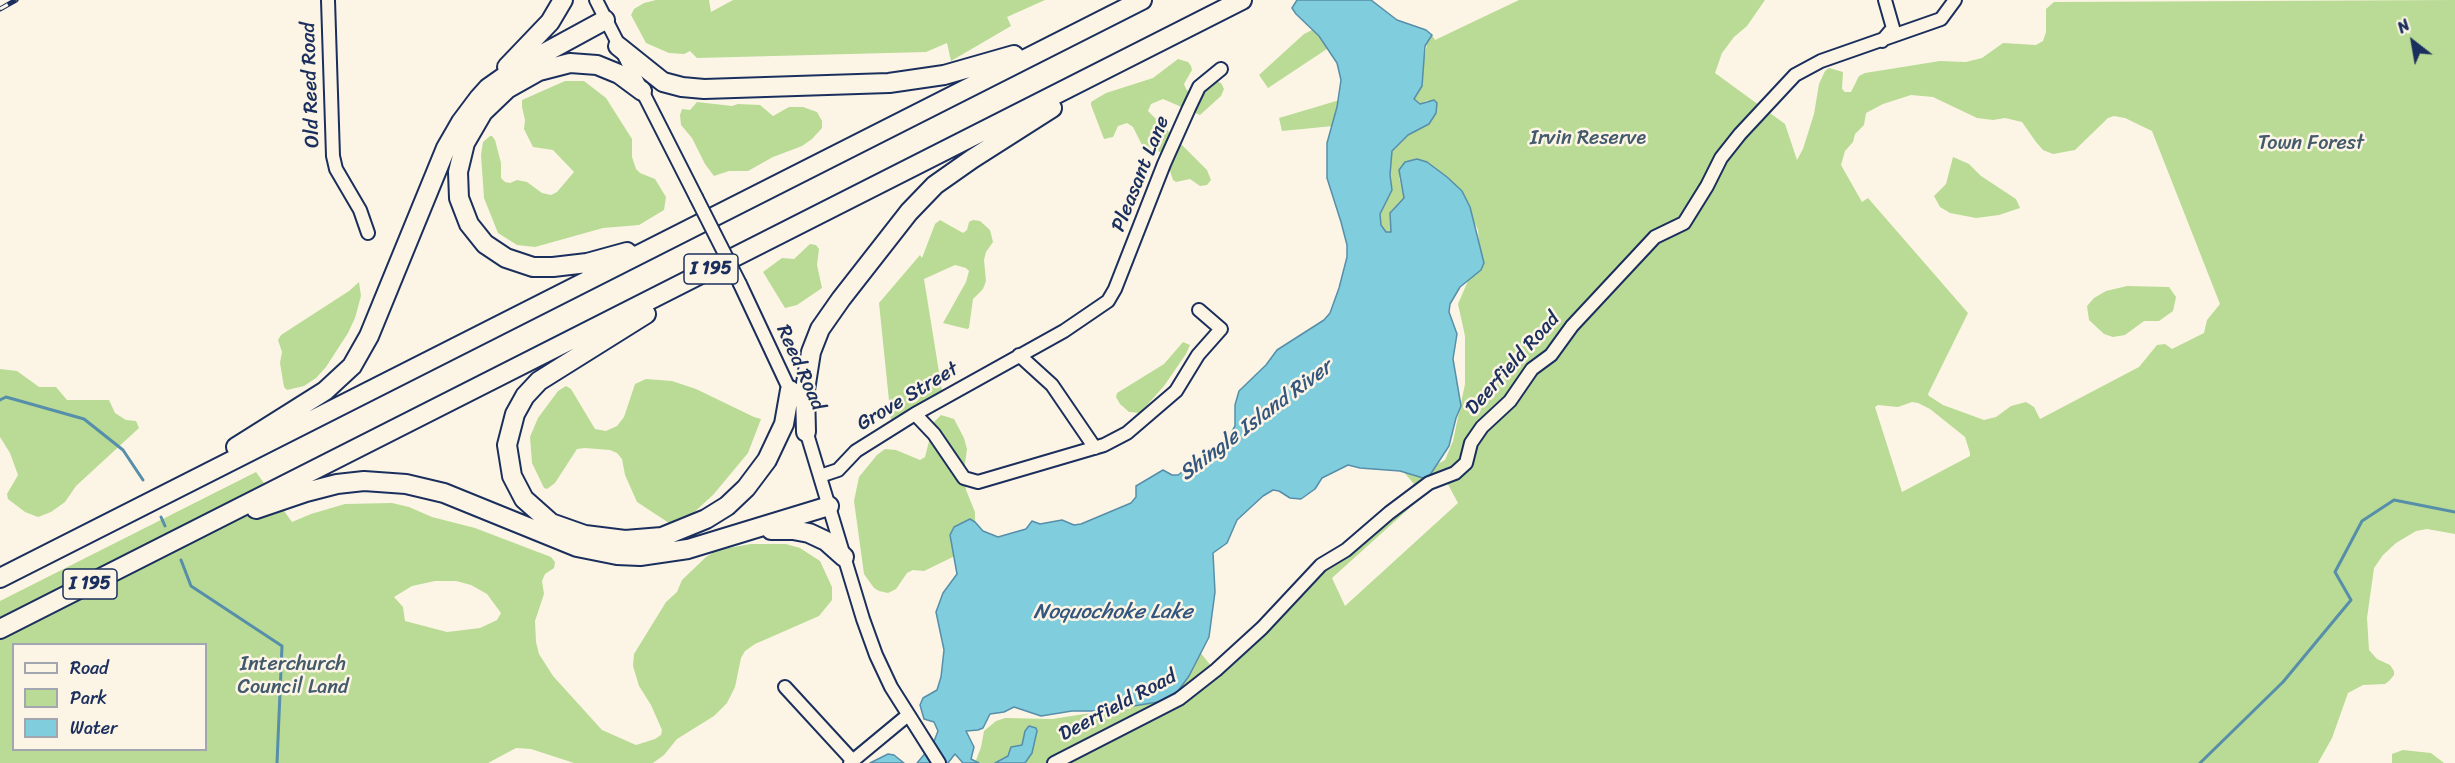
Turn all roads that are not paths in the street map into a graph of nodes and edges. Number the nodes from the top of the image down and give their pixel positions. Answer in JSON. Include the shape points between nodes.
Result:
{"nodes":[{"id":1,"x":328,"y":0,"type":"edge"},
{"id":2,"x":563,"y":0,"type":"edge"},
{"id":3,"x":596,"y":0,"type":"edge"},
{"id":4,"x":1142,"y":0,"type":"edge"},
{"id":5,"x":1242,"y":0,"type":"edge"},
{"id":6,"x":1885,"y":0,"type":"edge"},
{"id":7,"x":1955,"y":0,"type":"edge"},
{"id":8,"x":605,"y":20,"type":"junction"},
{"id":9,"x":1065,"y":39,"type":"junction"},
{"id":10,"x":1881,"y":42,"type":"junction"},
{"id":11,"x":618,"y":46,"type":"junction"},
{"id":12,"x":1143,"y":50,"type":"junction"},
{"id":13,"x":1221,"y":69,"type":"dead end"},
{"id":14,"x":488,"y":88,"type":"junction"},
{"id":15,"x":642,"y":91,"type":"junction"},
{"id":16,"x":368,"y":233,"type":"dead end"},
{"id":17,"x":664,"y":242,"type":"junction"},
{"id":18,"x":739,"y":255,"type":"junction"},
{"id":19,"x":1108,"y":301,"type":"joint"},
{"id":20,"x":1199,"y":310,"type":"dead end"},
{"id":21,"x":1019,"y":356,"type":"junction"},
{"id":22,"x":790,"y":390,"type":"junction"},
{"id":23,"x":915,"y":414,"type":"junction"},
{"id":24,"x":806,"y":432,"type":"junction"},
{"id":25,"x":1095,"y":448,"type":"junction"},
{"id":26,"x":820,"y":476,"type":"junction"},
{"id":27,"x":159,"y":498,"type":"junction"},
{"id":28,"x":829,"y":506,"type":"junction"},
{"id":29,"x":749,"y":531,"type":"junction"},
{"id":30,"x":179,"y":538,"type":"junction"},
{"id":31,"x":844,"y":557,"type":"junction"},
{"id":32,"x":0,"y":578,"type":"edge"},
{"id":33,"x":0,"y":629,"type":"edge"},
{"id":34,"x":785,"y":687,"type":"dead end"},
{"id":35,"x":908,"y":715,"type":"junction"},
{"id":36,"x":852,"y":762,"type":"edge"},
{"id":37,"x":939,"y":763,"type":"edge"},
{"id":38,"x":1054,"y":763,"type":"edge"}],
"edges":[{"from":1,"to":16,"type":"street","name":"Old Reed Road","via":[[333,156]]},
{"from":2,"to":14,"type":"highway","via":[[550,22]]},
{"from":3,"to":8,"type":"street","name":"Reed Road"},
{"from":4,"to":9,"type":"highway","number":"I 195"},
{"from":5,"to":12,"type":"highway","number":"I 195"},
{"from":6,"to":10,"type":"street","via":[[1893,28]]},
{"from":7,"to":10,"type":"street","name":"Deerfield Road","via":[[1941,19]]},
{"from":8,"to":11,"type":"street","name":"Reed Road"},
{"from":8,"to":14,"type":"highway"},
{"from":9,"to":11,"type":"highway","via":[[961,71],[906,81],[704,89],[663,82]]},
{"from":9,"to":17,"type":"highway","number":"I 195"},
{"from":10,"to":38,"type":"street","name":"Deerfield Road","via":[[1795,75],[1721,158],[1684,223],[1655,237],[1572,326],[1551,355],[1532,369],[1509,401],[1482,428],[1471,443],[1466,463],[1455,473],[1429,483],[1346,550],[1321,565],[1262,628],[1179,699]]},
{"from":11,"to":15,"type":"street","name":"Reed Road"},
{"from":12,"to":18,"type":"highway","number":"I 195"},
{"from":12,"to":24,"type":"highway","via":[[972,159],[935,185],[909,212],[820,329],[806,378]]},
{"from":13,"to":19,"type":"street","name":"Pleasant Lane","via":[[1199,87]]},
{"from":14,"to":27,"type":"highway","via":[[446,148],[369,336],[352,366],[325,391]]},
{"from":15,"to":17,"type":"highway","via":[[619,74],[588,63],[561,64],[529,76],[498,97],[477,122],[462,153],[458,189],[465,216],[480,238],[498,254],[524,265],[574,265]]},
{"from":15,"to":22,"type":"street","name":"Reed Road","bridge":true},
{"from":17,"to":27,"type":"highway","number":"I 195"},
{"from":18,"to":22,"type":"highway","via":[[531,388],[511,424],[508,455],[512,476],[536,512],[571,531],[625,540],[674,533],[716,513],[754,479],[779,438]]},
{"from":18,"to":30,"type":"highway","number":"I 195"},
{"from":19,"to":21,"type":"street","name":"Grove Street"},
{"from":20,"to":25,"type":"street","via":[[1221,329],[1176,391],[1127,433]]},
{"from":21,"to":23,"type":"street","name":"Grove Street"},
{"from":21,"to":25,"type":"street","via":[[1052,385]]},
{"from":22,"to":24,"type":"street","name":"Reed Road"},
{"from":23,"to":25,"type":"street","via":[[964,478],[978,482]]},
{"from":23,"to":26,"type":"street","name":"Grove Street","via":[[856,451],[838,470]]},
{"from":24,"to":26,"type":"street","name":"Reed Road"},
{"from":26,"to":28,"type":"street","name":"Reed Road"},
{"from":27,"to":32,"type":"highway","number":"I 195"},
{"from":28,"to":29,"type":"highway"},
{"from":28,"to":31,"type":"street","name":"Reed Road"},
{"from":29,"to":30,"type":"highway","via":[[669,553],[610,554],[564,543],[431,489],[364,481],[314,489]]},
{"from":29,"to":31,"type":"highway","via":[[809,533],[826,541]]},
{"from":30,"to":33,"type":"highway","number":"I 195"},
{"from":31,"to":35,"type":"street","name":"Reed Road","via":[[876,655]]},
{"from":34,"to":36,"type":"street"},
{"from":35,"to":36,"type":"street"},
{"from":35,"to":37,"type":"street","name":"Reed Road"}]}
